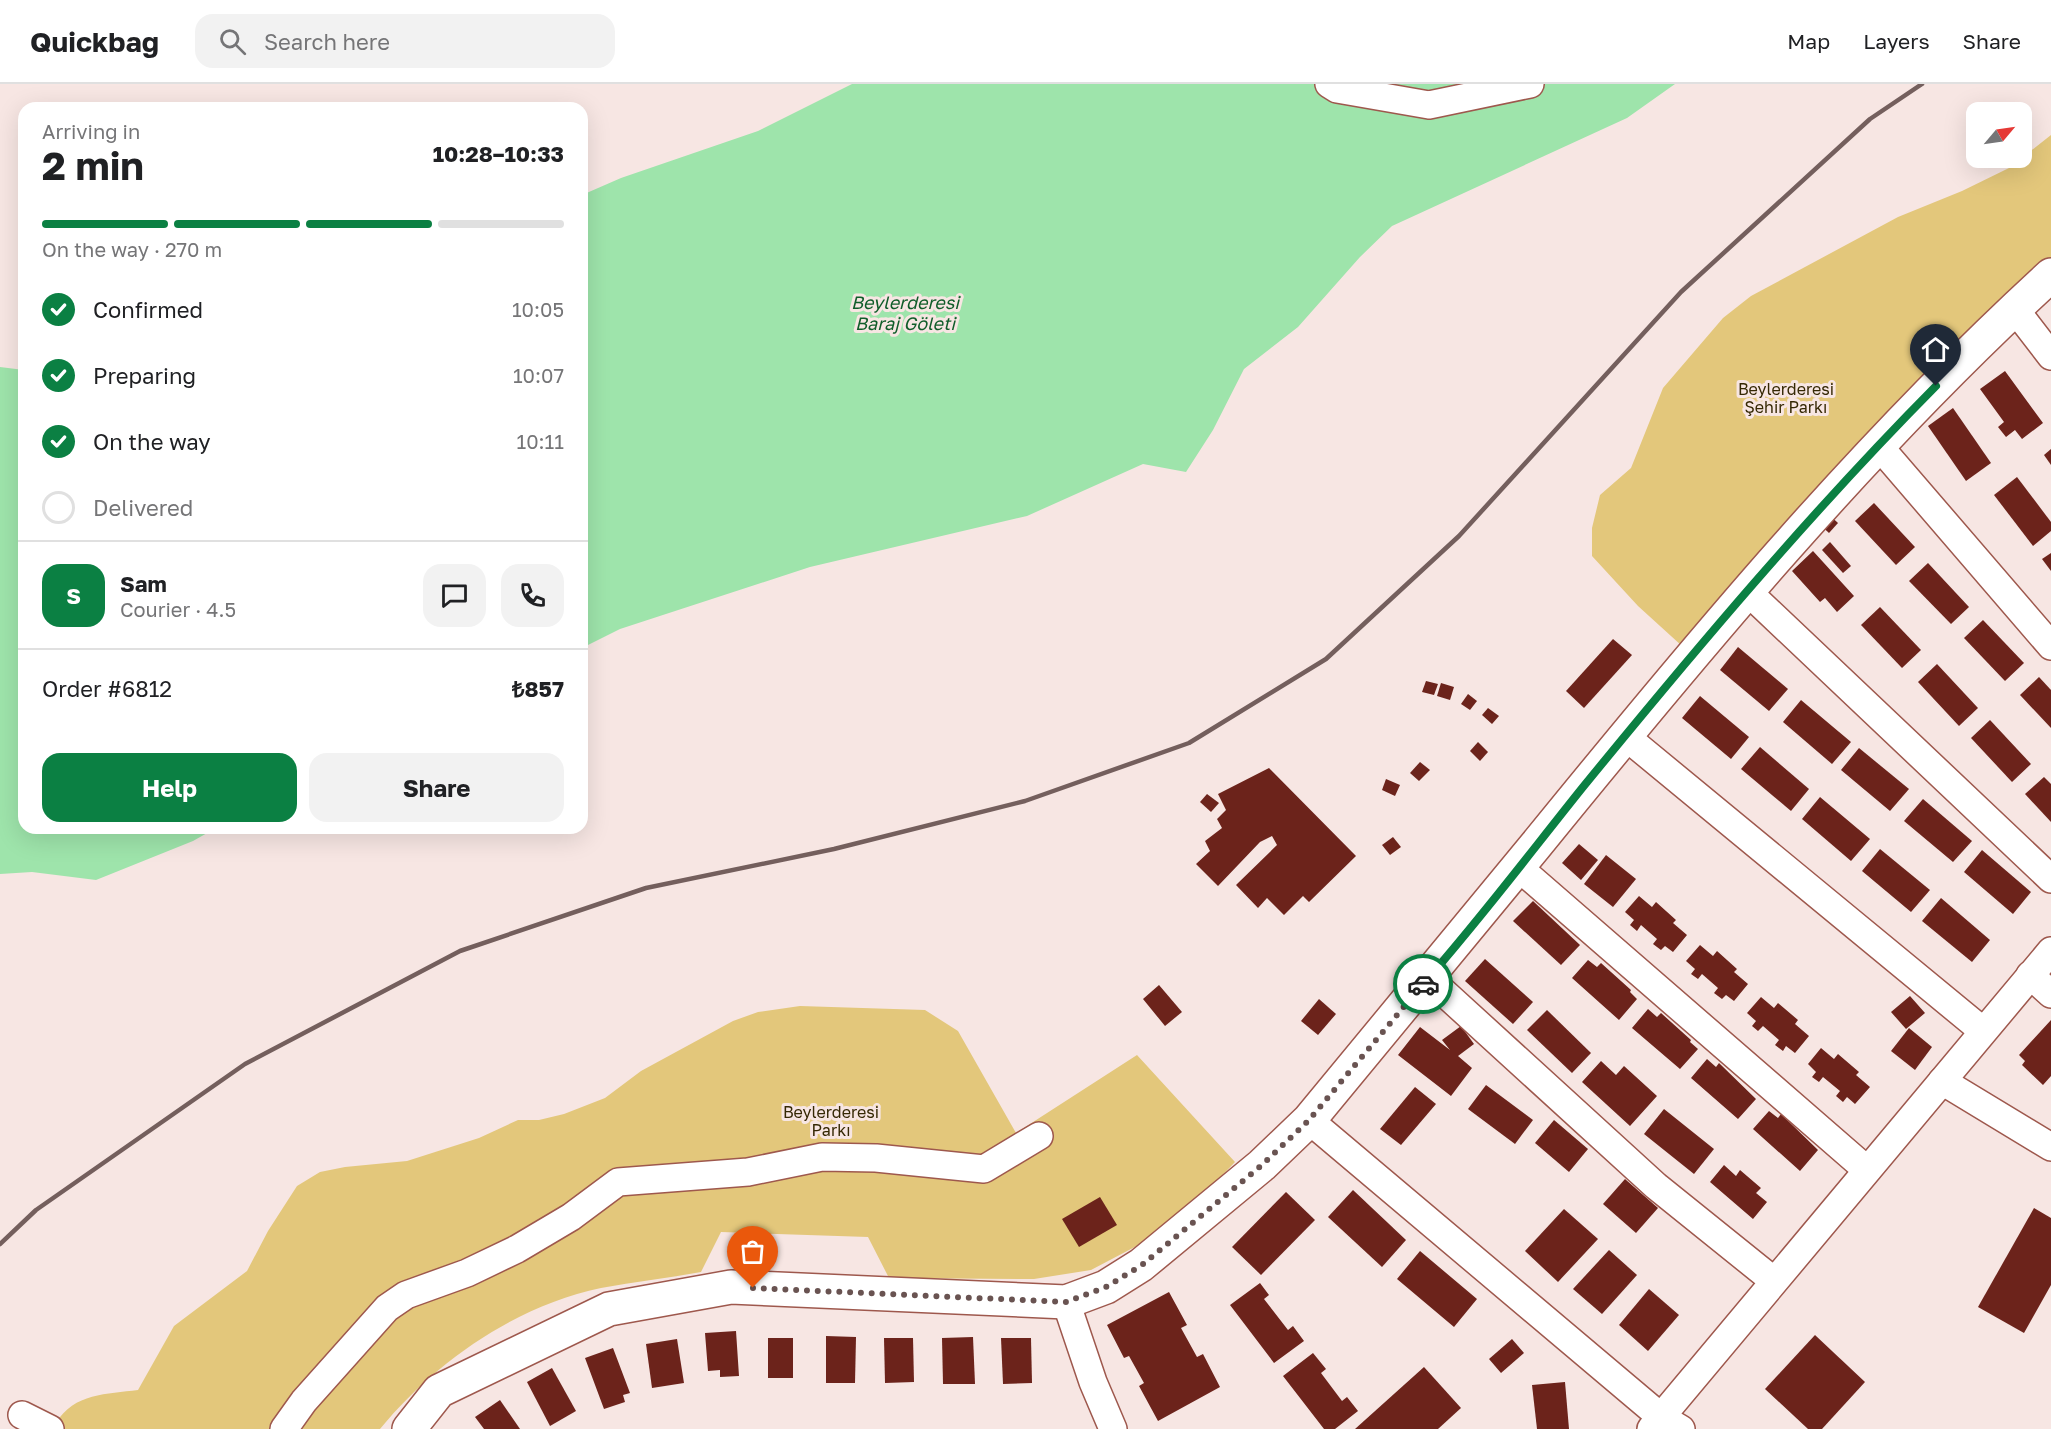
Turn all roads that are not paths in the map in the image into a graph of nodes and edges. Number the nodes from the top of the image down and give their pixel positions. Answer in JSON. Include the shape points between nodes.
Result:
{"nodes":[{"id":1,"x":1329,"y":84,"type":"edge"},
{"id":2,"x":1530,"y":84,"type":"edge"},
{"id":3,"x":2051,"y":275,"type":"edge"},
{"id":4,"x":2014,"y":308,"type":"junction"},
{"id":5,"x":2051,"y":356,"type":"edge"},
{"id":6,"x":1878,"y":445,"type":"junction"},
{"id":7,"x":1748,"y":592,"type":"junction"},
{"id":8,"x":2051,"y":646,"type":"edge"},
{"id":9,"x":1625,"y":736,"type":"junction"},
{"id":10,"x":1518,"y":867,"type":"junction"},
{"id":11,"x":2051,"y":879,"type":"edge"},
{"id":12,"x":2051,"y":951,"type":"edge"},
{"id":13,"x":2030,"y":975,"type":"junction"},
{"id":14,"x":1428,"y":978,"type":"junction"},
{"id":15,"x":2051,"y":994,"type":"edge"},
{"id":16,"x":1983,"y":1031,"type":"junction"},
{"id":17,"x":1942,"y":1081,"type":"junction"},
{"id":18,"x":1309,"y":1120,"type":"junction"},
{"id":19,"x":1039,"y":1136,"type":"dead end"},
{"id":20,"x":2051,"y":1147,"type":"edge"},
{"id":21,"x":1867,"y":1170,"type":"junction"},
{"id":22,"x":1774,"y":1281,"type":"junction"},
{"id":23,"x":1066,"y":1302,"type":"junction"},
{"id":24,"x":22,"y":1415,"type":"dead end"},
{"id":25,"x":1665,"y":1425,"type":"edge"},
{"id":26,"x":50,"y":1429,"type":"edge"},
{"id":27,"x":284,"y":1429,"type":"edge"},
{"id":28,"x":409,"y":1429,"type":"edge"},
{"id":29,"x":1113,"y":1429,"type":"edge"}],
"edges":[{"from":1,"to":2,"type":"street","via":[[1429,105]]},
{"from":3,"to":4,"type":"main road"},
{"from":4,"to":5,"type":"street"},
{"from":4,"to":6,"type":"main road"},
{"from":6,"to":7,"type":"main road"},
{"from":6,"to":8,"type":"street"},
{"from":7,"to":9,"type":"main road"},
{"from":7,"to":11,"type":"street"},
{"from":9,"to":10,"type":"main road"},
{"from":9,"to":16,"type":"street"},
{"from":10,"to":14,"type":"main road"},
{"from":10,"to":21,"type":"street"},
{"from":12,"to":13,"type":"street"},
{"from":13,"to":15,"type":"street"},
{"from":13,"to":16,"type":"street"},
{"from":14,"to":18,"type":"main road"},
{"from":14,"to":22,"type":"street","via":[[1656,1186]]},
{"from":16,"to":17,"type":"street"},
{"from":17,"to":20,"type":"street"},
{"from":17,"to":21,"type":"street"},
{"from":18,"to":23,"type":"main road","via":[[1262,1165],[1142,1265],[1106,1287]]},
{"from":18,"to":25,"type":"street"},
{"from":19,"to":27,"type":"street","via":[[984,1169],[822,1157],[748,1172],[618,1182],[571,1217],[517,1249],[467,1274],[406,1295],[387,1308]]},
{"from":21,"to":22,"type":"street"},
{"from":22,"to":25,"type":"street"},
{"from":23,"to":28,"type":"main road","via":[[731,1287],[609,1309],[438,1391]]},
{"from":23,"to":29,"type":"street"},
{"from":24,"to":26,"type":"street"}]}
